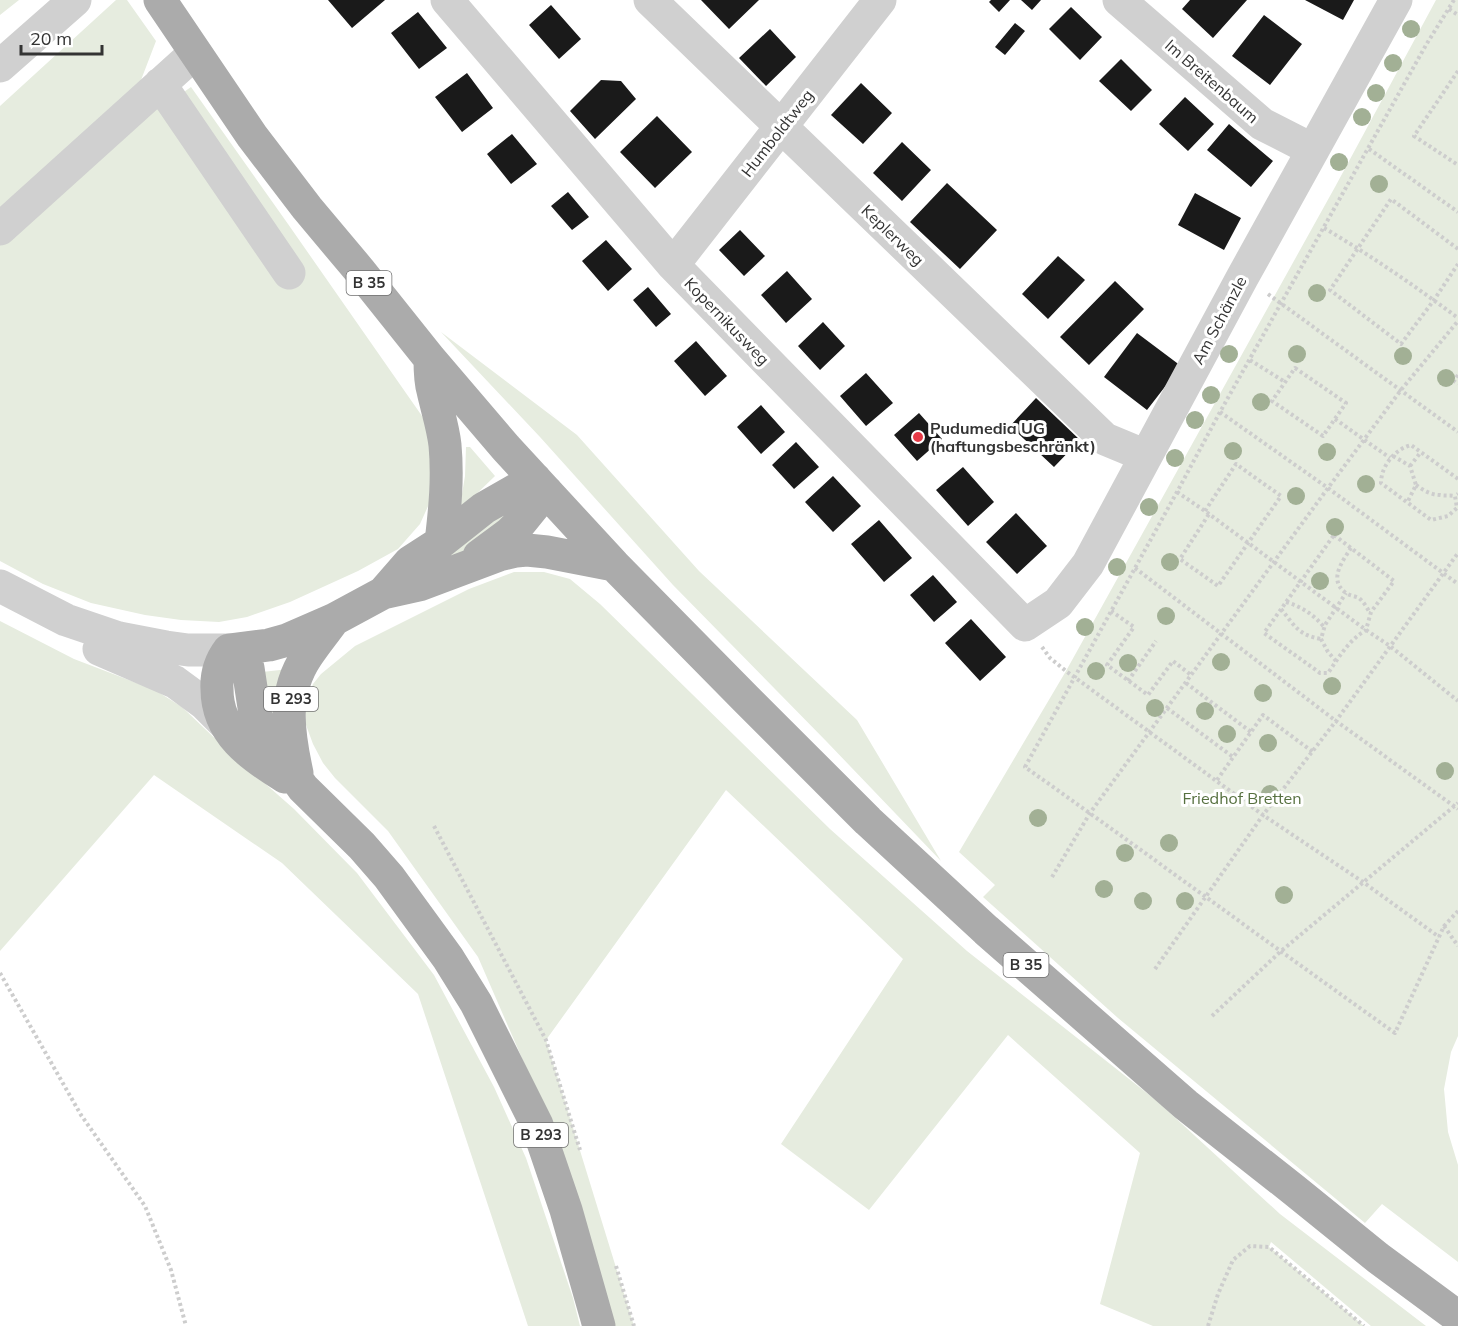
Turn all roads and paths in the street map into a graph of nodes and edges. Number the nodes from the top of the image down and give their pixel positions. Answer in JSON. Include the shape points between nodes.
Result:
{"nodes":[{"id":1,"x":75,"y":0,"type":"edge"},
{"id":2,"x":160,"y":0,"type":"edge"},
{"id":3,"x":447,"y":0,"type":"edge"},
{"id":4,"x":650,"y":0,"type":"edge"},
{"id":5,"x":880,"y":0,"type":"edge"},
{"id":6,"x":1119,"y":0,"type":"edge"},
{"id":7,"x":1396,"y":0,"type":"edge"},
{"id":8,"x":1454,"y":0,"type":"edge"},
{"id":9,"x":1449,"y":9,"type":"junction"},
{"id":10,"x":1458,"y":15,"type":"edge"},
{"id":11,"x":195,"y":54,"type":"junction"},
{"id":12,"x":0,"y":66,"type":"edge"},
{"id":13,"x":1458,"y":70,"type":"edge"},
{"id":14,"x":160,"y":84,"type":"junction"},
{"id":15,"x":782,"y":128,"type":"junction"},
{"id":16,"x":1369,"y":149,"type":"junction"},
{"id":17,"x":1313,"y":150,"type":"junction"},
{"id":18,"x":1458,"y":165,"type":"edge"},
{"id":19,"x":1458,"y":213,"type":"edge"},
{"id":20,"x":1324,"y":228,"type":"junction"},
{"id":21,"x":0,"y":229,"type":"edge"},
{"id":22,"x":1358,"y":248,"type":"junction"},
{"id":23,"x":1458,"y":249,"type":"edge"},
{"id":24,"x":1458,"y":264,"type":"edge"},
{"id":25,"x":673,"y":265,"type":"junction"},
{"id":26,"x":289,"y":273,"type":"dead end"},
{"id":27,"x":1242,"y":278,"type":"junction"},
{"id":28,"x":1434,"y":300,"type":"junction"},
{"id":29,"x":1281,"y":303,"type":"junction"},
{"id":30,"x":1458,"y":320,"type":"edge"},
{"id":31,"x":430,"y":359,"type":"junction"},
{"id":32,"x":1250,"y":360,"type":"junction"},
{"id":33,"x":1458,"y":375,"type":"edge"},
{"id":34,"x":1285,"y":382,"type":"junction"},
{"id":35,"x":1458,"y":384,"type":"edge"},
{"id":36,"x":1401,"y":390,"type":"junction"},
{"id":37,"x":1220,"y":412,"type":"junction"},
{"id":38,"x":1335,"y":418,"type":"junction"},
{"id":39,"x":1458,"y":432,"type":"edge"},
{"id":40,"x":1365,"y":440,"type":"junction"},
{"id":41,"x":1422,"y":452,"type":"junction"},
{"id":42,"x":1146,"y":456,"type":"junction"},
{"id":43,"x":1392,"y":457,"type":"junction"},
{"id":44,"x":1410,"y":466,"type":"junction"},
{"id":45,"x":1458,"y":479,"type":"edge"},
{"id":46,"x":540,"y":485,"type":"junction"},
{"id":47,"x":1416,"y":485,"type":"junction"},
{"id":48,"x":1328,"y":488,"type":"junction"},
{"id":49,"x":1178,"y":492,"type":"junction"},
{"id":50,"x":1457,"y":495,"type":"edge"},
{"id":51,"x":1407,"y":503,"type":"junction"},
{"id":52,"x":1457,"y":509,"type":"edge"},
{"id":53,"x":1207,"y":512,"type":"junction"},
{"id":54,"x":441,"y":542,"type":"junction"},
{"id":55,"x":1248,"y":543,"type":"junction"},
{"id":56,"x":1351,"y":548,"type":"junction"},
{"id":57,"x":1458,"y":553,"type":"edge"},
{"id":58,"x":1274,"y":563,"type":"junction"},
{"id":59,"x":614,"y":565,"type":"junction"},
{"id":60,"x":465,"y":567,"type":"junction"},
{"id":61,"x":1135,"y":568,"type":"junction"},
{"id":62,"x":1444,"y":573,"type":"junction"},
{"id":63,"x":1300,"y":582,"type":"junction"},
{"id":64,"x":1458,"y":584,"type":"edge"},
{"id":65,"x":0,"y":586,"type":"edge"},
{"id":66,"x":382,"y":593,"type":"junction"},
{"id":67,"x":1346,"y":593,"type":"junction"},
{"id":68,"x":1286,"y":602,"type":"junction"},
{"id":69,"x":36,"y":605,"type":"junction"},
{"id":70,"x":1336,"y":608,"type":"junction"},
{"id":71,"x":1281,"y":609,"type":"junction"},
{"id":72,"x":1111,"y":611,"type":"junction"},
{"id":73,"x":1370,"y":614,"type":"junction"},
{"id":74,"x":333,"y":620,"type":"junction"},
{"id":75,"x":1025,"y":625,"type":"junction"},
{"id":76,"x":1324,"y":628,"type":"junction"},
{"id":77,"x":1366,"y":630,"type":"junction"},
{"id":78,"x":1221,"y":634,"type":"junction"},
{"id":79,"x":1321,"y":639,"type":"junction"},
{"id":80,"x":1156,"y":641,"type":"dead end"},
{"id":81,"x":1390,"y":646,"type":"junction"},
{"id":82,"x":234,"y":649,"type":"junction"},
{"id":83,"x":1336,"y":661,"type":"junction"},
{"id":84,"x":1191,"y":675,"type":"junction"},
{"id":85,"x":1075,"y":676,"type":"junction"},
{"id":86,"x":1128,"y":681,"type":"junction"},
{"id":87,"x":1186,"y":683,"type":"junction"},
{"id":88,"x":1458,"y":701,"type":"edge"},
{"id":89,"x":1167,"y":708,"type":"junction"},
{"id":90,"x":1336,"y":721,"type":"junction"},
{"id":91,"x":225,"y":724,"type":"junction"},
{"id":92,"x":1150,"y":731,"type":"junction"},
{"id":93,"x":1251,"y":732,"type":"junction"},
{"id":94,"x":1313,"y":752,"type":"junction"},
{"id":95,"x":1233,"y":757,"type":"junction"},
{"id":96,"x":1216,"y":780,"type":"junction"},
{"id":97,"x":303,"y":788,"type":"junction"},
{"id":98,"x":1457,"y":806,"type":"edge"},
{"id":99,"x":1090,"y":813,"type":"junction"},
{"id":100,"x":1263,"y":815,"type":"junction"},
{"id":101,"x":434,"y":826,"type":"dead end"},
{"id":102,"x":1052,"y":878,"type":"dead end"},
{"id":103,"x":1363,"y":882,"type":"junction"},
{"id":104,"x":1206,"y":896,"type":"junction"},
{"id":105,"x":1458,"y":911,"type":"edge"},
{"id":106,"x":1444,"y":926,"type":"junction"},
{"id":107,"x":1439,"y":937,"type":"junction"},
{"id":108,"x":1458,"y":946,"type":"edge"},
{"id":109,"x":1280,"y":952,"type":"junction"},
{"id":110,"x":1155,"y":969,"type":"dead end"},
{"id":111,"x":0,"y":974,"type":"edge"},
{"id":112,"x":1212,"y":1016,"type":"dead end"},
{"id":113,"x":546,"y":1040,"type":"dead end"},
{"id":114,"x":1458,"y":1317,"type":"edge"},
{"id":115,"x":186,"y":1326,"type":"edge"},
{"id":116,"x":599,"y":1326,"type":"edge"},
{"id":117,"x":1208,"y":1326,"type":"edge"},
{"id":118,"x":1364,"y":1326,"type":"edge"}],
"edges":[{"from":1,"to":12,"type":"street"},
{"from":2,"to":11,"type":"main road","number":"B 35"},
{"from":3,"to":25,"type":"street","name":"Kopernikusweg"},
{"from":4,"to":15,"type":"street","name":"Keplerweg"},
{"from":5,"to":15,"type":"street","name":"Humboldtweg"},
{"from":6,"to":17,"type":"street","name":"Im Breitenbaum","via":[[1262,124]]},
{"from":7,"to":17,"type":"street","name":"Am Schänzle"},
{"from":8,"to":9,"type":"path"},
{"from":9,"to":10,"type":"path"},
{"from":9,"to":16,"type":"path"},
{"from":11,"to":14,"type":"street"},
{"from":11,"to":31,"type":"main road","number":"B 35","via":[[307,208]]},
{"from":13,"to":18,"type":"path","via":[[1414,136]]},
{"from":14,"to":21,"type":"street"},
{"from":14,"to":26,"type":"street"},
{"from":15,"to":25,"type":"street","name":"Humboldtweg"},
{"from":15,"to":42,"type":"street","name":"Keplerweg","via":[[1105,439]]},
{"from":16,"to":19,"type":"path"},
{"from":16,"to":20,"type":"path"},
{"from":17,"to":27,"type":"street","name":"Am Schänzle"},
{"from":20,"to":22,"type":"path"},
{"from":20,"to":29,"type":"path"},
{"from":22,"to":23,"type":"path","via":[[1391,199]]},
{"from":22,"to":28,"type":"path"},
{"from":22,"to":28,"type":"path","via":[[1330,290],[1401,344]]},
{"from":24,"to":28,"type":"path"},
{"from":25,"to":75,"type":"street","name":"Kopernikusweg"},
{"from":27,"to":29,"type":"path"},
{"from":27,"to":42,"type":"street","name":"Am Schänzle"},
{"from":28,"to":30,"type":"path"},
{"from":29,"to":32,"type":"path"},
{"from":29,"to":36,"type":"path"},
{"from":30,"to":36,"type":"path"},
{"from":31,"to":46,"type":"main road","number":"B 35"},
{"from":31,"to":54,"type":"main road","via":[[447,471]]},
{"from":32,"to":34,"type":"path"},
{"from":32,"to":37,"type":"path"},
{"from":33,"to":35,"type":"path","via":[[1454,381]]},
{"from":34,"to":38,"type":"path","via":[[1295,368],[1346,403]]},
{"from":34,"to":38,"type":"path","via":[[1272,401],[1323,436]]},
{"from":36,"to":39,"type":"path"},
{"from":36,"to":40,"type":"path"},
{"from":37,"to":48,"type":"path"},
{"from":37,"to":49,"type":"path"},
{"from":38,"to":40,"type":"path"},
{"from":40,"to":43,"type":"path"},
{"from":40,"to":48,"type":"path"},
{"from":41,"to":43,"type":"path","via":[[1411,445]]},
{"from":41,"to":44,"type":"path"},
{"from":41,"to":45,"type":"path"},
{"from":42,"to":75,"type":"street","name":"Am Schänzle","via":[[1088,564],[1058,603]]},
{"from":43,"to":44,"type":"path"},
{"from":43,"to":51,"type":"path","via":[[1381,475],[1381,483]]},
{"from":44,"to":47,"type":"path"},
{"from":46,"to":54,"type":"main road","number":"B 293","via":[[484,508]]},
{"from":46,"to":59,"type":"main road","number":"B 35"},
{"from":46,"to":60,"type":"main road","via":[[521,522]]},
{"from":47,"to":50,"type":"path","via":[[1428,493]]},
{"from":47,"to":51,"type":"path"},
{"from":48,"to":58,"type":"path"},
{"from":48,"to":62,"type":"path"},
{"from":49,"to":53,"type":"path"},
{"from":49,"to":61,"type":"path"},
{"from":50,"to":52,"type":"path"},
{"from":51,"to":52,"type":"path","via":[[1431,520]]},
{"from":53,"to":55,"type":"path"},
{"from":53,"to":55,"type":"path","via":[[1180,559],[1218,586]]},
{"from":53,"to":55,"type":"path","via":[[1236,464],[1281,496]]},
{"from":54,"to":66,"type":"main road","number":"B 293","via":[[410,562]]},
{"from":55,"to":58,"type":"path"},
{"from":56,"to":63,"type":"path","via":[[1334,535]]},
{"from":56,"to":67,"type":"path","via":[[1336,576]]},
{"from":56,"to":73,"type":"path","via":[[1394,581]]},
{"from":57,"to":62,"type":"path"},
{"from":58,"to":63,"type":"path"},
{"from":58,"to":78,"type":"path"},
{"from":59,"to":60,"type":"main road","number":"B 293","via":[[527,550]]},
{"from":59,"to":114,"type":"main road","number":"B 35","via":[[868,821],[986,930],[1186,1105]]},
{"from":60,"to":66,"type":"main road","number":"B 293","via":[[419,585]]},
{"from":61,"to":72,"type":"path"},
{"from":61,"to":78,"type":"path"},
{"from":62,"to":64,"type":"path"},
{"from":62,"to":81,"type":"path"},
{"from":63,"to":68,"type":"path"},
{"from":63,"to":70,"type":"path"},
{"from":65,"to":69,"type":"street"},
{"from":66,"to":74,"type":"main road","number":"B 293"},
{"from":67,"to":70,"type":"path"},
{"from":67,"to":73,"type":"path","via":[[1360,599]]},
{"from":68,"to":71,"type":"path"},
{"from":68,"to":76,"type":"path","via":[[1301,607]]},
{"from":69,"to":82,"type":"street","via":[[66,620],[144,644],[188,650]]},
{"from":69,"to":91,"type":"street","via":[[82,641],[175,682]]},
{"from":70,"to":76,"type":"path"},
{"from":70,"to":77,"type":"path"},
{"from":71,"to":79,"type":"path","via":[[1296,629]]},
{"from":71,"to":83,"type":"path","via":[[1264,633],[1320,673],[1328,673]]},
{"from":72,"to":85,"type":"path"},
{"from":72,"to":86,"type":"path","via":[[1134,627],[1107,665]]},
{"from":73,"to":77,"type":"path"},
{"from":74,"to":82,"type":"main road","number":"B 293","via":[[287,640]]},
{"from":74,"to":97,"type":"main road","number":"B 293","via":[[306,657],[291,697],[289,730]]},
{"from":75,"to":85,"type":"path","via":[[1050,658]]},
{"from":76,"to":79,"type":"path"},
{"from":77,"to":81,"type":"path"},
{"from":77,"to":83,"type":"path","via":[[1356,636]]},
{"from":78,"to":84,"type":"path"},
{"from":78,"to":90,"type":"path"},
{"from":79,"to":83,"type":"path"},
{"from":80,"to":86,"type":"path"},
{"from":81,"to":88,"type":"path"},
{"from":81,"to":90,"type":"path"},
{"from":82,"to":91,"type":"main road","number":"B 293","via":[[222,659],[216,678],[219,711]]},
{"from":82,"to":97,"type":"main road","via":[[248,668],[255,714],[262,730]]},
{"from":84,"to":86,"type":"path","via":[[1173,661],[1148,695]]},
{"from":84,"to":87,"type":"path"},
{"from":85,"to":92,"type":"path"},
{"from":85,"to":99,"type":"path","via":[[1025,766]]},
{"from":87,"to":89,"type":"path"},
{"from":87,"to":93,"type":"path"},
{"from":89,"to":92,"type":"path"},
{"from":89,"to":95,"type":"path"},
{"from":90,"to":94,"type":"path"},
{"from":90,"to":98,"type":"path"},
{"from":91,"to":97,"type":"main road","number":"B 293","via":[[247,750]]},
{"from":92,"to":96,"type":"path"},
{"from":92,"to":99,"type":"path"},
{"from":93,"to":94,"type":"path","via":[[1263,715]]},
{"from":93,"to":95,"type":"path"},
{"from":94,"to":100,"type":"path"},
{"from":95,"to":96,"type":"path"},
{"from":96,"to":100,"type":"path"},
{"from":97,"to":116,"type":"main road","number":"B 293","via":[[389,877],[476,1003],[537,1125]]},
{"from":98,"to":103,"type":"path"},
{"from":99,"to":102,"type":"path"},
{"from":99,"to":104,"type":"path"},
{"from":100,"to":103,"type":"path"},
{"from":100,"to":104,"type":"path"},
{"from":101,"to":113,"type":"path"},
{"from":103,"to":107,"type":"path"},
{"from":103,"to":109,"type":"path"},
{"from":104,"to":109,"type":"path"},
{"from":104,"to":110,"type":"path"},
{"from":105,"to":106,"type":"path"},
{"from":106,"to":107,"type":"path"},
{"from":106,"to":108,"type":"path"},
{"from":107,"to":109,"type":"path","via":[[1395,1033]]},
{"from":109,"to":112,"type":"path"},
{"from":111,"to":115,"type":"path","via":[[81,1115],[144,1206],[171,1270]]},
{"from":117,"to":118,"type":"path","via":[[1233,1260],[1250,1246],[1269,1246]]}]}
